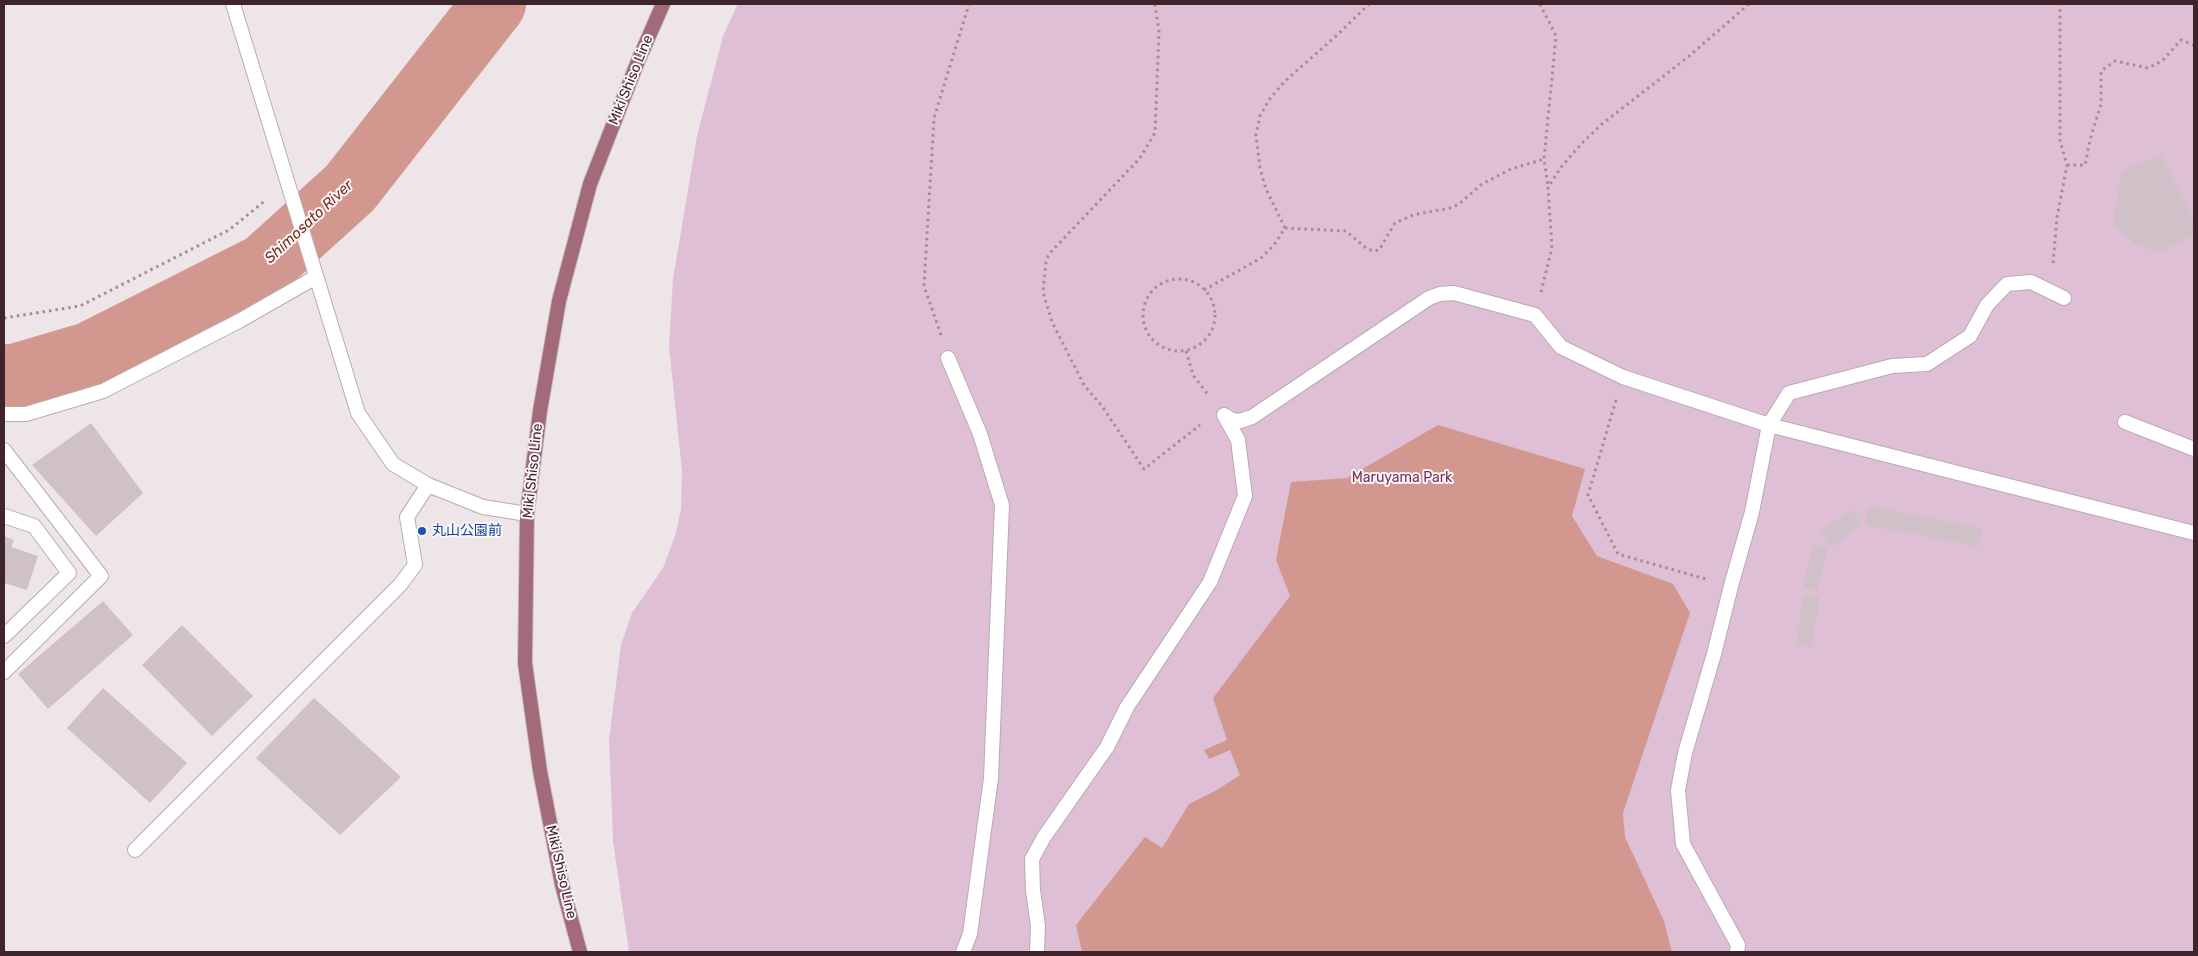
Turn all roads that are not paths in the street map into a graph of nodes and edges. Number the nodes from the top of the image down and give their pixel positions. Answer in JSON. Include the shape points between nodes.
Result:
{"nodes":[{"id":1,"x":233,"y":4,"type":"edge"},
{"id":2,"x":663,"y":4,"type":"edge"},
{"id":3,"x":316,"y":277,"type":"junction"},
{"id":4,"x":2064,"y":298,"type":"dead end"},
{"id":5,"x":948,"y":358,"type":"road end"},
{"id":6,"x":4,"y":414,"type":"edge"},
{"id":7,"x":2125,"y":422,"type":"dead end"},
{"id":8,"x":1769,"y":424,"type":"junction"},
{"id":9,"x":2194,"y":449,"type":"edge"},
{"id":10,"x":4,"y":450,"type":"edge"},
{"id":11,"x":428,"y":485,"type":"junction"},
{"id":12,"x":527,"y":514,"type":"junction"},
{"id":13,"x":4,"y":516,"type":"edge"},
{"id":14,"x":2194,"y":533,"type":"edge"},
{"id":15,"x":4,"y":636,"type":"edge"},
{"id":16,"x":4,"y":672,"type":"edge"},
{"id":17,"x":135,"y":850,"type":"dead end"},
{"id":18,"x":580,"y":952,"type":"edge"},
{"id":19,"x":963,"y":952,"type":"edge"},
{"id":20,"x":1037,"y":952,"type":"edge"},
{"id":21,"x":1737,"y":952,"type":"edge"}],
"edges":[{"from":1,"to":3,"type":"street"},
{"from":2,"to":12,"type":"main road","name":"Miki Shiso Line","via":[[590,184],[559,301]]},
{"from":3,"to":6,"type":"street","via":[[103,391],[26,414]]},
{"from":3,"to":11,"type":"street","via":[[358,413],[393,464]]},
{"from":4,"to":8,"type":"street","via":[[2031,282],[2007,284],[1988,305],[1970,336],[1927,364],[1892,366],[1789,393]]},
{"from":5,"to":19,"type":"street","via":[[980,434],[1002,504],[991,778],[970,934]]},
{"from":7,"to":9,"type":"street"},
{"from":8,"to":14,"type":"street"},
{"from":8,"to":20,"type":"street","via":[[1622,377],[1561,347],[1535,315],[1454,293],[1429,298],[1252,417],[1240,421],[1224,415],[1238,440],[1245,496],[1210,582],[1127,707],[1107,747],[1032,859]]},
{"from":8,"to":21,"type":"street","via":[[1752,512],[1684,753],[1678,790],[1683,844],[1738,945]]},
{"from":10,"to":16,"type":"street","via":[[101,576]]},
{"from":11,"to":12,"type":"street","via":[[484,507]]},
{"from":11,"to":17,"type":"street","via":[[406,517],[415,565],[400,585]]},
{"from":12,"to":18,"type":"main road","name":"Miki Shiso Line","via":[[525,663],[540,771],[562,885]]},
{"from":13,"to":15,"type":"street","via":[[34,526],[68,573]]}]}
